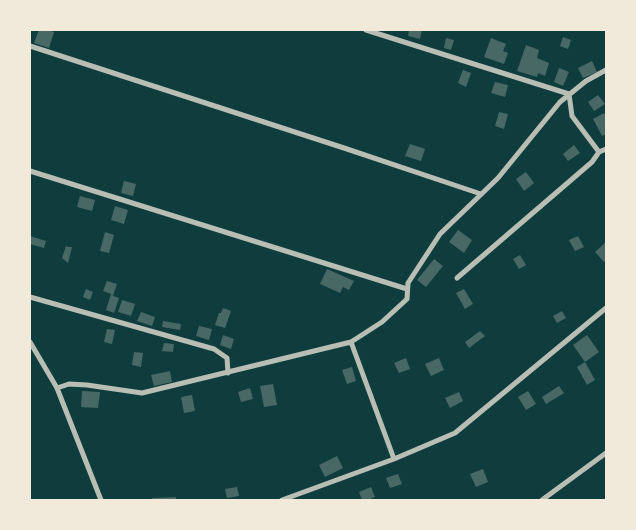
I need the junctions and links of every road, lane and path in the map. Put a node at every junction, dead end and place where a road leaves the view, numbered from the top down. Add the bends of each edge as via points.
1 (366, 30) edge
2 (30, 46) edge
3 (606, 70) edge
4 (569, 94) junction
5 (606, 149) edge
6 (599, 152) junction
7 (30, 171) edge
8 (481, 194) junction
9 (457, 278) dead end
10 (408, 289) junction
11 (30, 297) edge
12 (606, 308) edge
13 (30, 342) edge
14 (351, 342) junction
15 (228, 372) junction
16 (57, 388) junction
17 (606, 454) edge
18 (394, 459) junction
19 (101, 500) edge
20 (282, 500) edge
21 (542, 500) edge

1 - 4 street
2 - 8 street
3 - 4 street
4 - 6 street via 572,116
4 - 8 street
5 - 6 street
6 - 9 street via 592,162
7 - 10 street
8 - 10 street via 440,234 408,283
10 - 14 street via 407,299 382,322
11 - 15 street via 214,349 227,358
12 - 18 street via 455,432
13 - 16 street
14 - 15 street
14 - 18 street
15 - 16 street via 142,393 87,384
16 - 19 street
17 - 21 street
18 - 20 street

